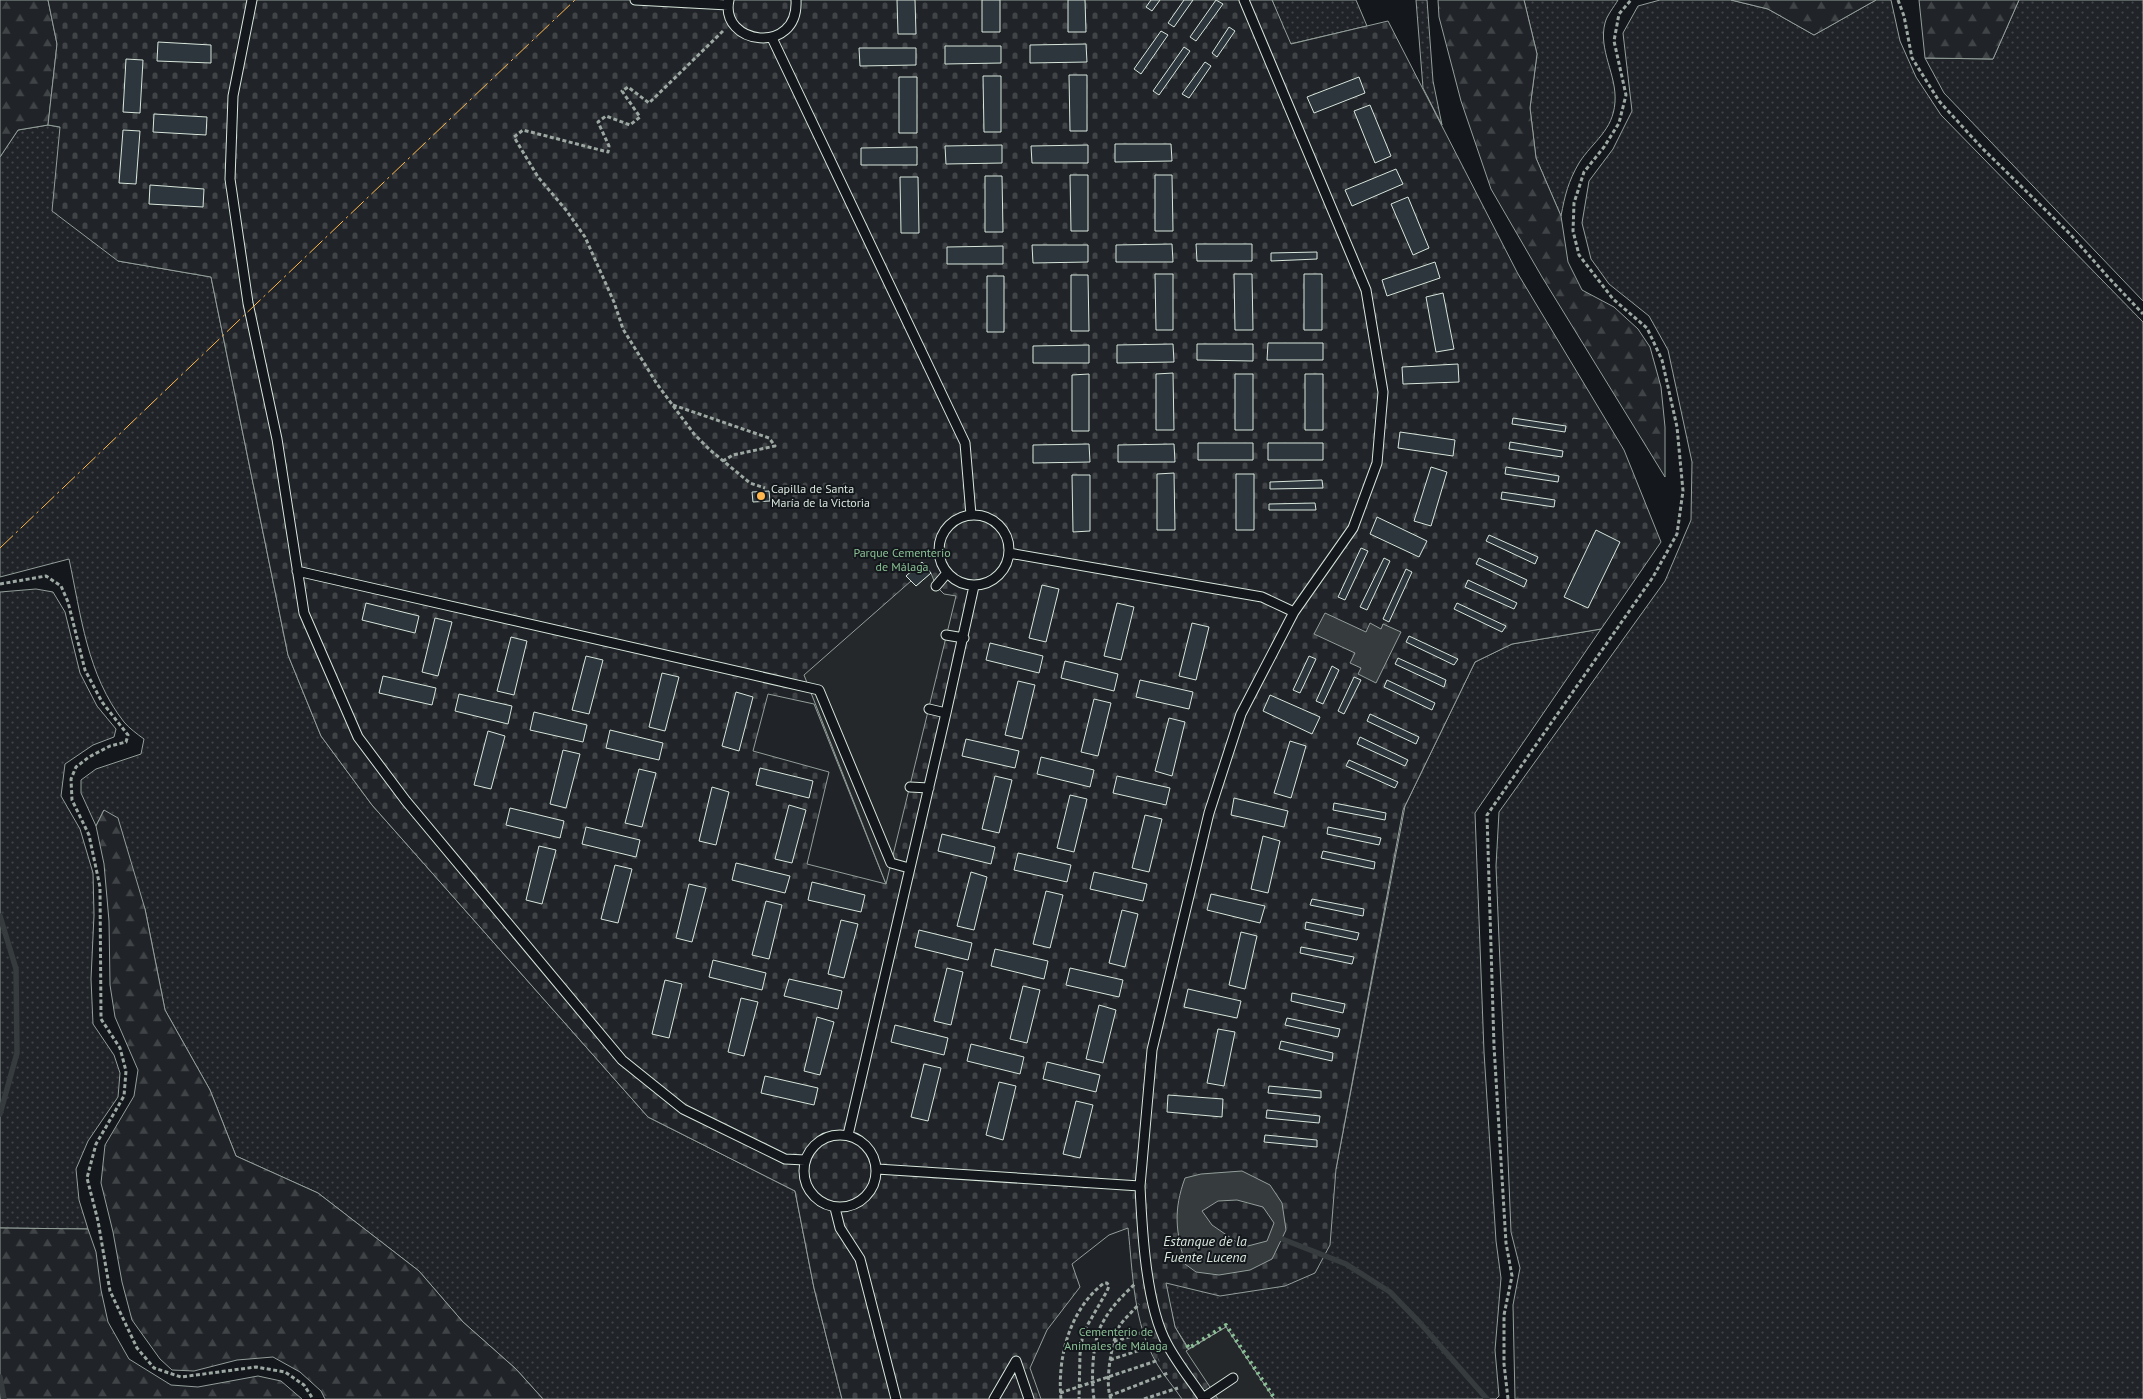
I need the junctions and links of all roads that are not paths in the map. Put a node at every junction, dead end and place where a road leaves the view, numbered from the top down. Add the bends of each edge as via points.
1 (252, 0) edge
2 (635, 0) edge
3 (796, 0) edge
4 (1244, 0) edge
5 (728, 2) edge
6 (772, 38) junction
7 (971, 515) junction
8 (1009, 553) junction
9 (297, 571) junction
10 (947, 573) junction
11 (936, 586) dead end
12 (974, 586) junction
13 (1294, 612) junction
14 (946, 635) dead end
15 (964, 638) junction
16 (929, 709) dead end
17 (946, 713) junction
18 (910, 786) dead end
19 (929, 788) junction
20 (909, 868) junction
21 (848, 1135) junction
22 (805, 1160) junction
23 (877, 1169) junction
24 (1140, 1186) junction
25 (836, 1208) junction
26 (1233, 1378) dead end
27 (896, 1399) edge
28 (994, 1399) edge
29 (1029, 1399) edge

1 - 9 lane via 234,96 230,179 248,302 277,439
2 - 5 lane
3 - 6 lane via 792,22
4 - 13 lane via 1366,290 1383,392 1377,462 1353,528
5 - 6 lane via 731,20 741,32 756,39
6 - 7 lane via 965,443
7 - 8 lane via 986,517 999,525 1007,538
7 - 10 lane via 956,520 945,530 939,544 940,560
8 - 12 lane via 1006,566 998,576
8 - 13 lane via 1262,598
9 - 20 lane via 819,690 891,863
9 - 22 lane via 304,613 358,737 406,802 622,1060 683,1109 784,1159
10 - 11 lane
10 - 12 lane via 954,580
12 - 15 lane
13 - 24 lane via 1241,714 1209,813 1152,1050
14 - 15 lane
15 - 17 lane
16 - 17 lane
17 - 19 lane
18 - 19 lane
19 - 20 lane
20 - 21 lane
21 - 22 lane via 830,1136 814,1145
21 - 23 lane via 862,1141 873,1154
22 - 25 lane via 803,1176 809,1191 820,1202
23 - 24 lane
23 - 25 lane via 874,1185 865,1198 851,1206
24 - 26 lane via 1153,1303 1166,1343 1203,1398
25 - 27 lane via 840,1228 860,1259
28 - 29 lane via 1016,1361

